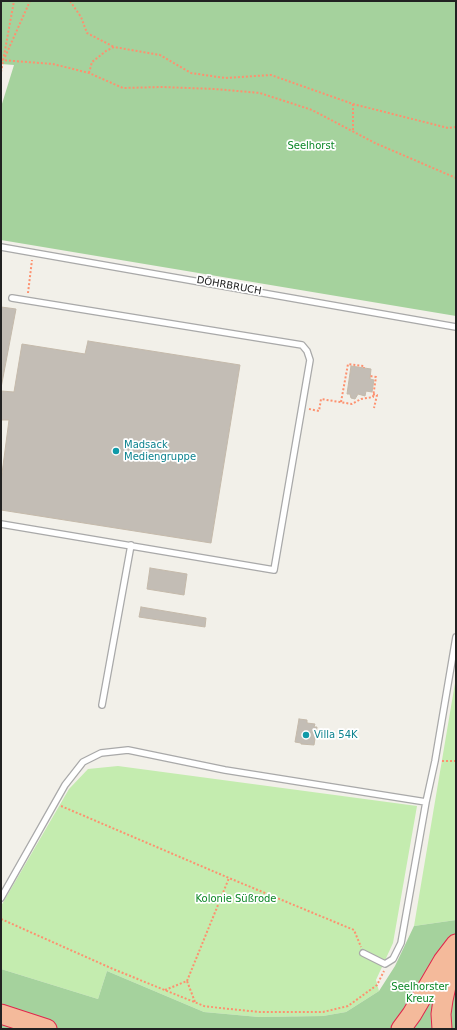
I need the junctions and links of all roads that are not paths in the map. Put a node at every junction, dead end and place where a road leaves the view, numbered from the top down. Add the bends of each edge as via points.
1 (1, 247) edge
2 (12, 298) dead end
3 (456, 327) edge
4 (1, 524) edge
5 (131, 546) junction
6 (456, 637) edge
7 (102, 705) dead end
8 (426, 802) junction
9 (1, 898) edge
10 (456, 944) edge
11 (363, 953) road end
12 (456, 967) edge
13 (1, 1014) edge
14 (47, 1029) edge
15 (401, 1029) edge
16 (442, 1029) edge

1 - 3 lane, DÖHRBRUCH
2 - 5 lane via 302,345 307,351 310,360 274,570
4 - 5 lane
5 - 7 lane
6 - 8 lane
8 - 9 lane via 225,770 128,750 101,753 83,762 65,786
8 - 11 lane via 401,943 393,958 384,964
10 - 15 highway
12 - 16 highway via 446,986 441,1014
13 - 14 highway

